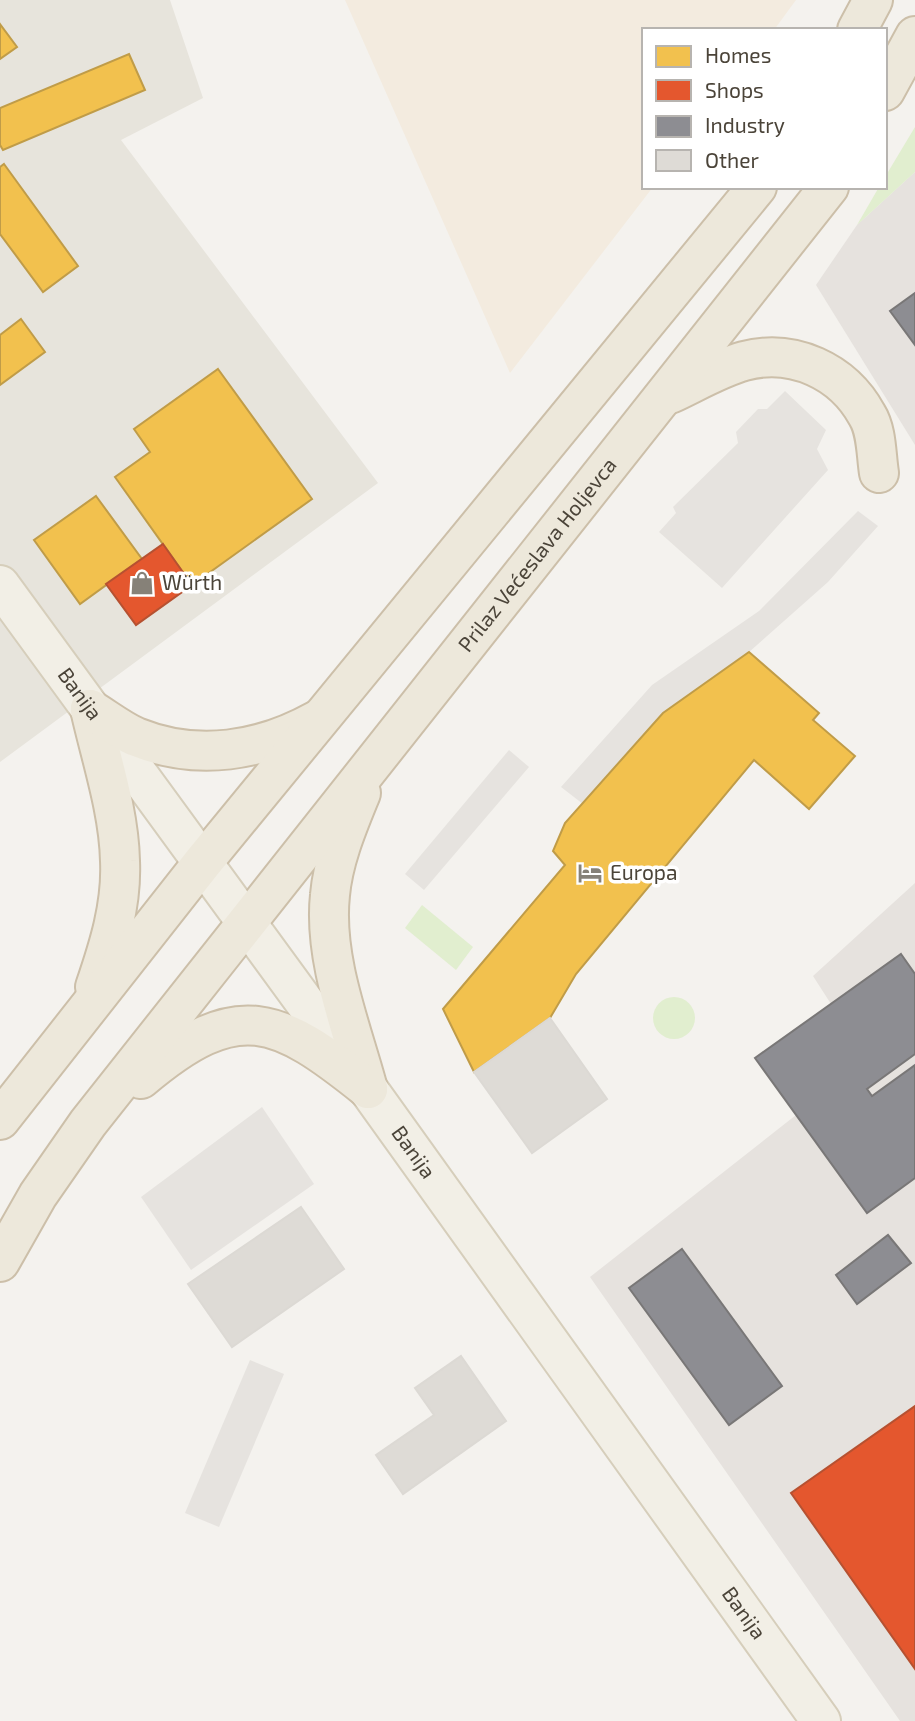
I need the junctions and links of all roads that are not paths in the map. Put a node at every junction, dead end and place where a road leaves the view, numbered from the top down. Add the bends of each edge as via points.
1 (873, 0) edge
2 (858, 28) edge
3 (915, 36) edge
4 (887, 87) edge
5 (755, 189) edge
6 (827, 189) edge
7 (662, 397) junction
8 (878, 473) dead end
9 (0, 585) edge
10 (90, 709) junction
11 (325, 716) junction
12 (374, 758) junction
13 (203, 862) junction
14 (247, 922) junction
15 (88, 1010) junction
16 (368, 1089) junction
17 (0, 1120) edge
18 (88, 1123) junction
19 (0, 1262) edge
20 (821, 1721) edge

1 - 2 highway
3 - 4 highway
5 - 11 highway
6 - 7 highway, Prilaz Većeslava Holjevca
7 - 8 highway via 742,361 770,356 796,359 818,367 854,395 869,417
7 - 12 highway, Prilaz Većeslava Holjevca
9 - 10 main road, Banija
10 - 11 highway via 135,736 174,748 213,751 286,738
10 - 13 main road, Banija
10 - 15 highway via 120,862 113,931
11 - 13 highway
12 - 14 highway, Prilaz Većeslava Holjevca
12 - 16 highway via 349,824 330,895 332,946
13 - 14 main road, Banija
13 - 15 highway
14 - 16 main road, Banija
14 - 18 highway, Prilaz Većeslava Holjevca
15 - 17 highway
16 - 18 highway via 316,1048 276,1029 245,1023 195,1040 169,1055
16 - 20 main road, Banija
18 - 19 highway via 38,1195

